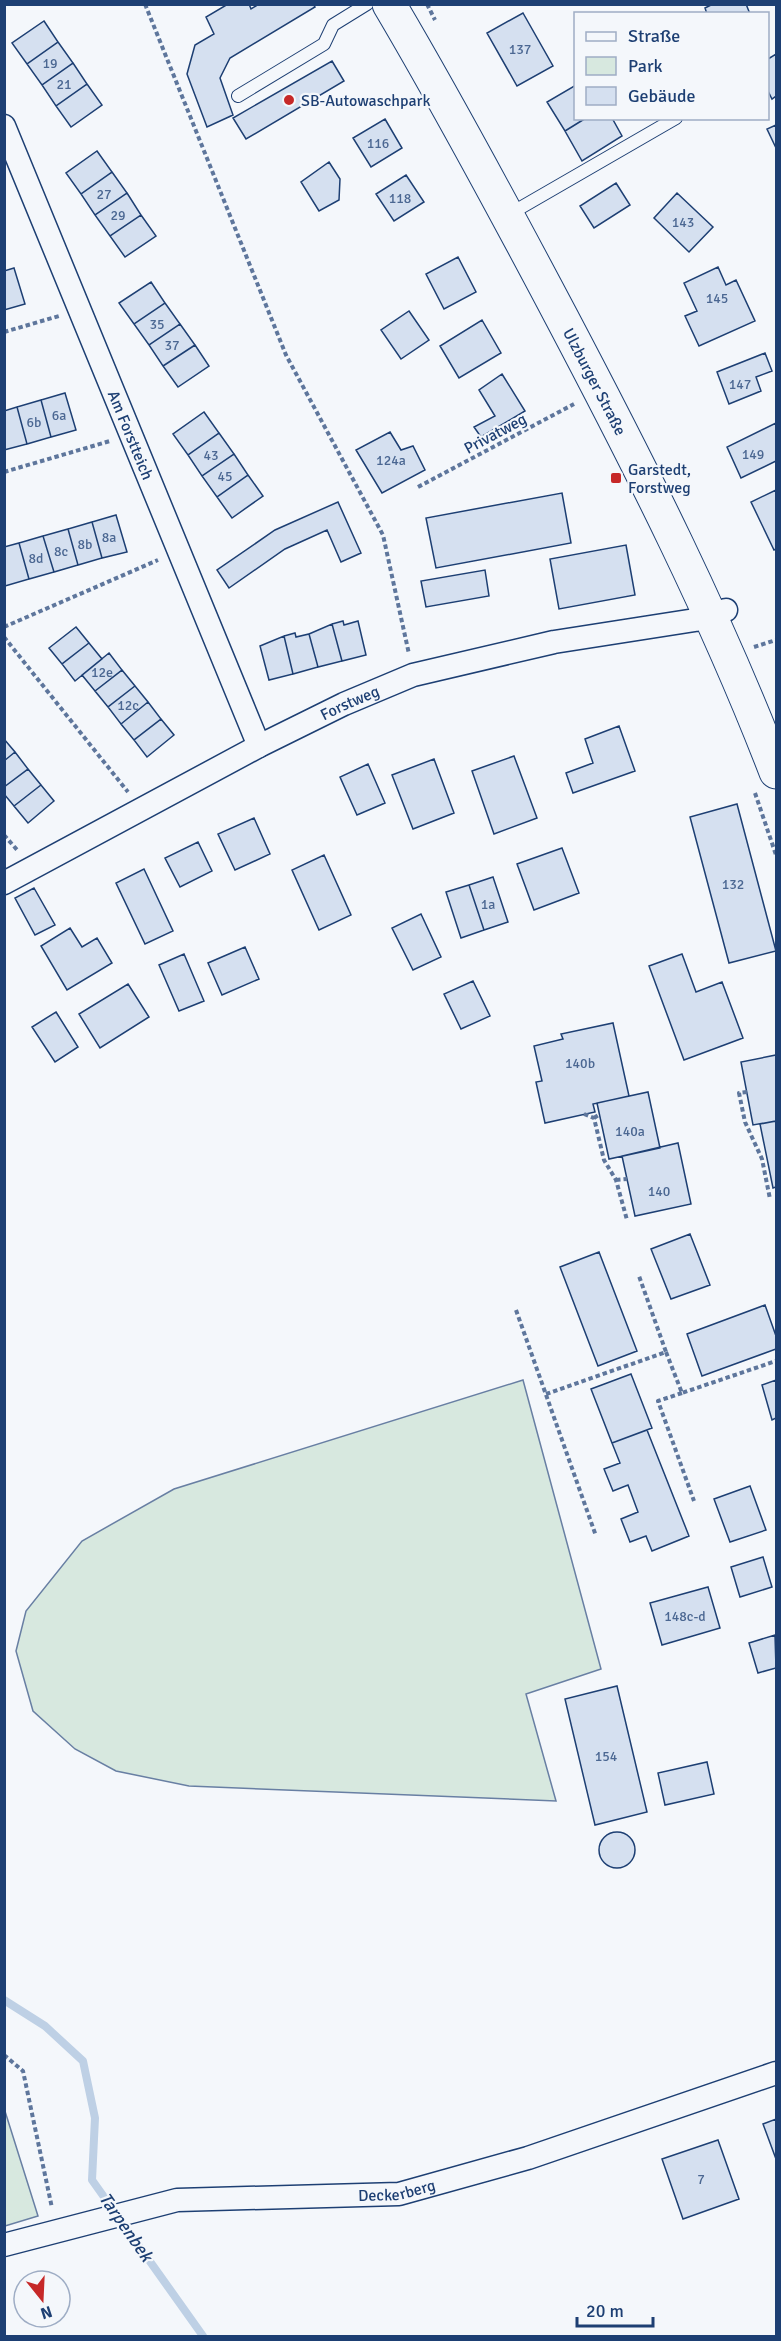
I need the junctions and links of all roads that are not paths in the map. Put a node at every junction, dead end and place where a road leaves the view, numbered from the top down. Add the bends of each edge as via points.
1 (368, 4) edge
2 (389, 4) edge
3 (238, 96) dead end
4 (673, 120) edge
5 (4, 126) edge
6 (507, 216) junction
7 (717, 613) junction
8 (259, 746) junction
9 (777, 772) edge
10 (4, 883) edge
11 (777, 2073) edge
12 (4, 2245) edge

1 - 3 lane via 333,26 324,44
2 - 6 main road, Ulzburger Straße
4 - 6 lane
5 - 8 street, Am Forstteich
6 - 7 main road, Ulzburger Straße
7 - 8 street, Forstweg via 554,642 413,675
7 - 9 main road, Ulzburger Straße
8 - 10 street, Forstweg
11 - 12 street, Deckerberg via 528,2158 399,2194 177,2200

